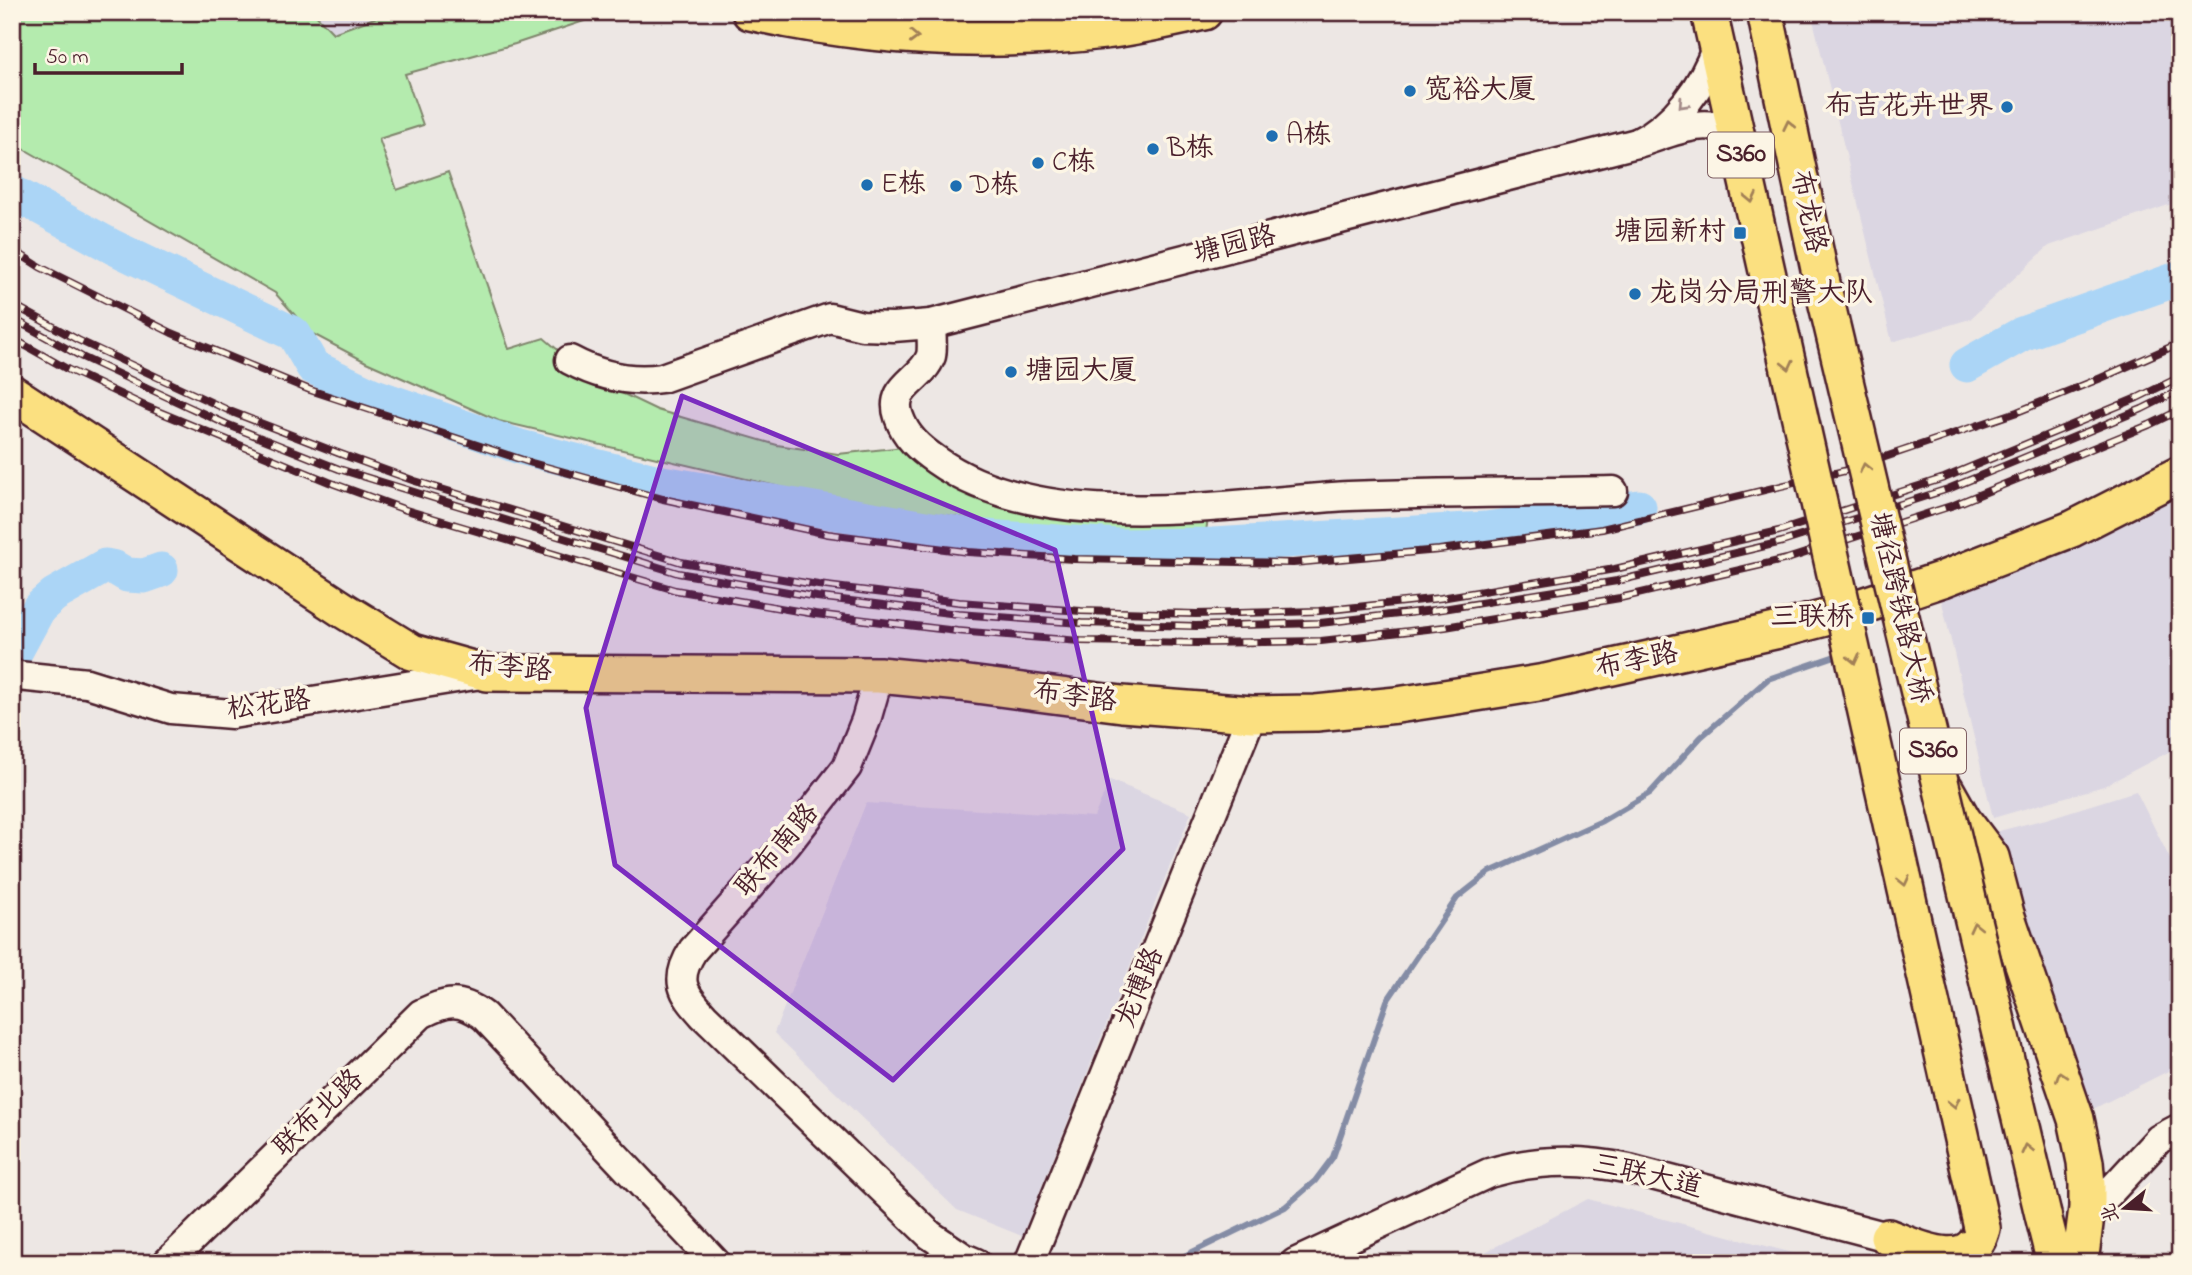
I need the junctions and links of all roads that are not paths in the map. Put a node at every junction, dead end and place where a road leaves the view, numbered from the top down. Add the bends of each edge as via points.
1 (750, 12) edge
2 (1204, 12) edge
3 (1709, 12) edge
4 (1765, 12) edge
5 (1717, 46) junction
6 (1736, 133) junction
7 (1637, 143) junction
8 (1823, 288) joint
9 (1773, 299) joint
10 (931, 324) junction
11 (570, 360) dead end
12 (12, 393) edge
13 (2180, 474) edge
14 (1614, 491) dead end
15 (1881, 600) junction
16 (487, 673) junction
17 (15, 674) edge
18 (879, 675) junction
19 (1252, 714) junction
20 (2180, 1128) edge
21 (2087, 1209) junction
22 (1982, 1228) junction
23 (1888, 1237) junction
24 (167, 1263) edge
25 (716, 1263) edge
26 (976, 1263) edge
27 (1029, 1263) edge
28 (1295, 1263) edge
29 (1918, 1263) edge
30 (1989, 1263) edge
31 (2055, 1263) edge
32 (2080, 1263) edge

1 -> 2 main road via 902,37 992,39 1105,31
3 - 5 main road, 布龙路 / S360
8 -> 4 main road, 布龙路 / S360
5 - 6 main road, 布龙路 / S360
5 -> 7 street, 塘园路 via 1687,102 1652,136
6 - 7 street, 塘园路 via 1723,126 1699,125
6 -> 9 main road, 布龙路 / S360
7 - 10 street, 塘园路
31 -> 8 main road, 塘径跨铁路大桥 / S360, bridge
9 -> 22 main road, 塘径跨铁路大桥 / S360, bridge
10 - 11 street, 塘园路 via 862,326 830,318 662,378 642,381 619,379
10 - 14 street via 931,354 896,401 901,423 915,444 958,476 999,491 1073,508 1146,510 1350,496
12 - 16 main road, 布李路 via 412,652
13 - 15 main road, 布李路 via 2072,529
15 - 19 main road, 布李路 via 1775,631 1545,682 1397,705
21 -> 15 main road via 2085,1162 2076,1119 2006,914 1995,868 1986,848 1953,806 1934,764
16 - 17 street, 松花路 via 232,714 171,709 87,683
16 - 18 main road, 布李路
18 - 19 main road, 布李路 via 1122,704
18 - 26 street, 联布南路 via 848,767 693,950 683,965 682,986 691,1003 930,1235
19 - 27 street, 龙博路
20 - 21 street via 2159,1139 2108,1194
21 - 32 main road
22 - 23 main road via 1967,1250 1944,1256
22 - 30 main road, S360
23 - 28 street, 三联大道 via 1606,1163 1559,1160 1489,1173
23 - 29 main road
24 - 25 street, 联布北路 via 421,1014 453,1002 484,1016

